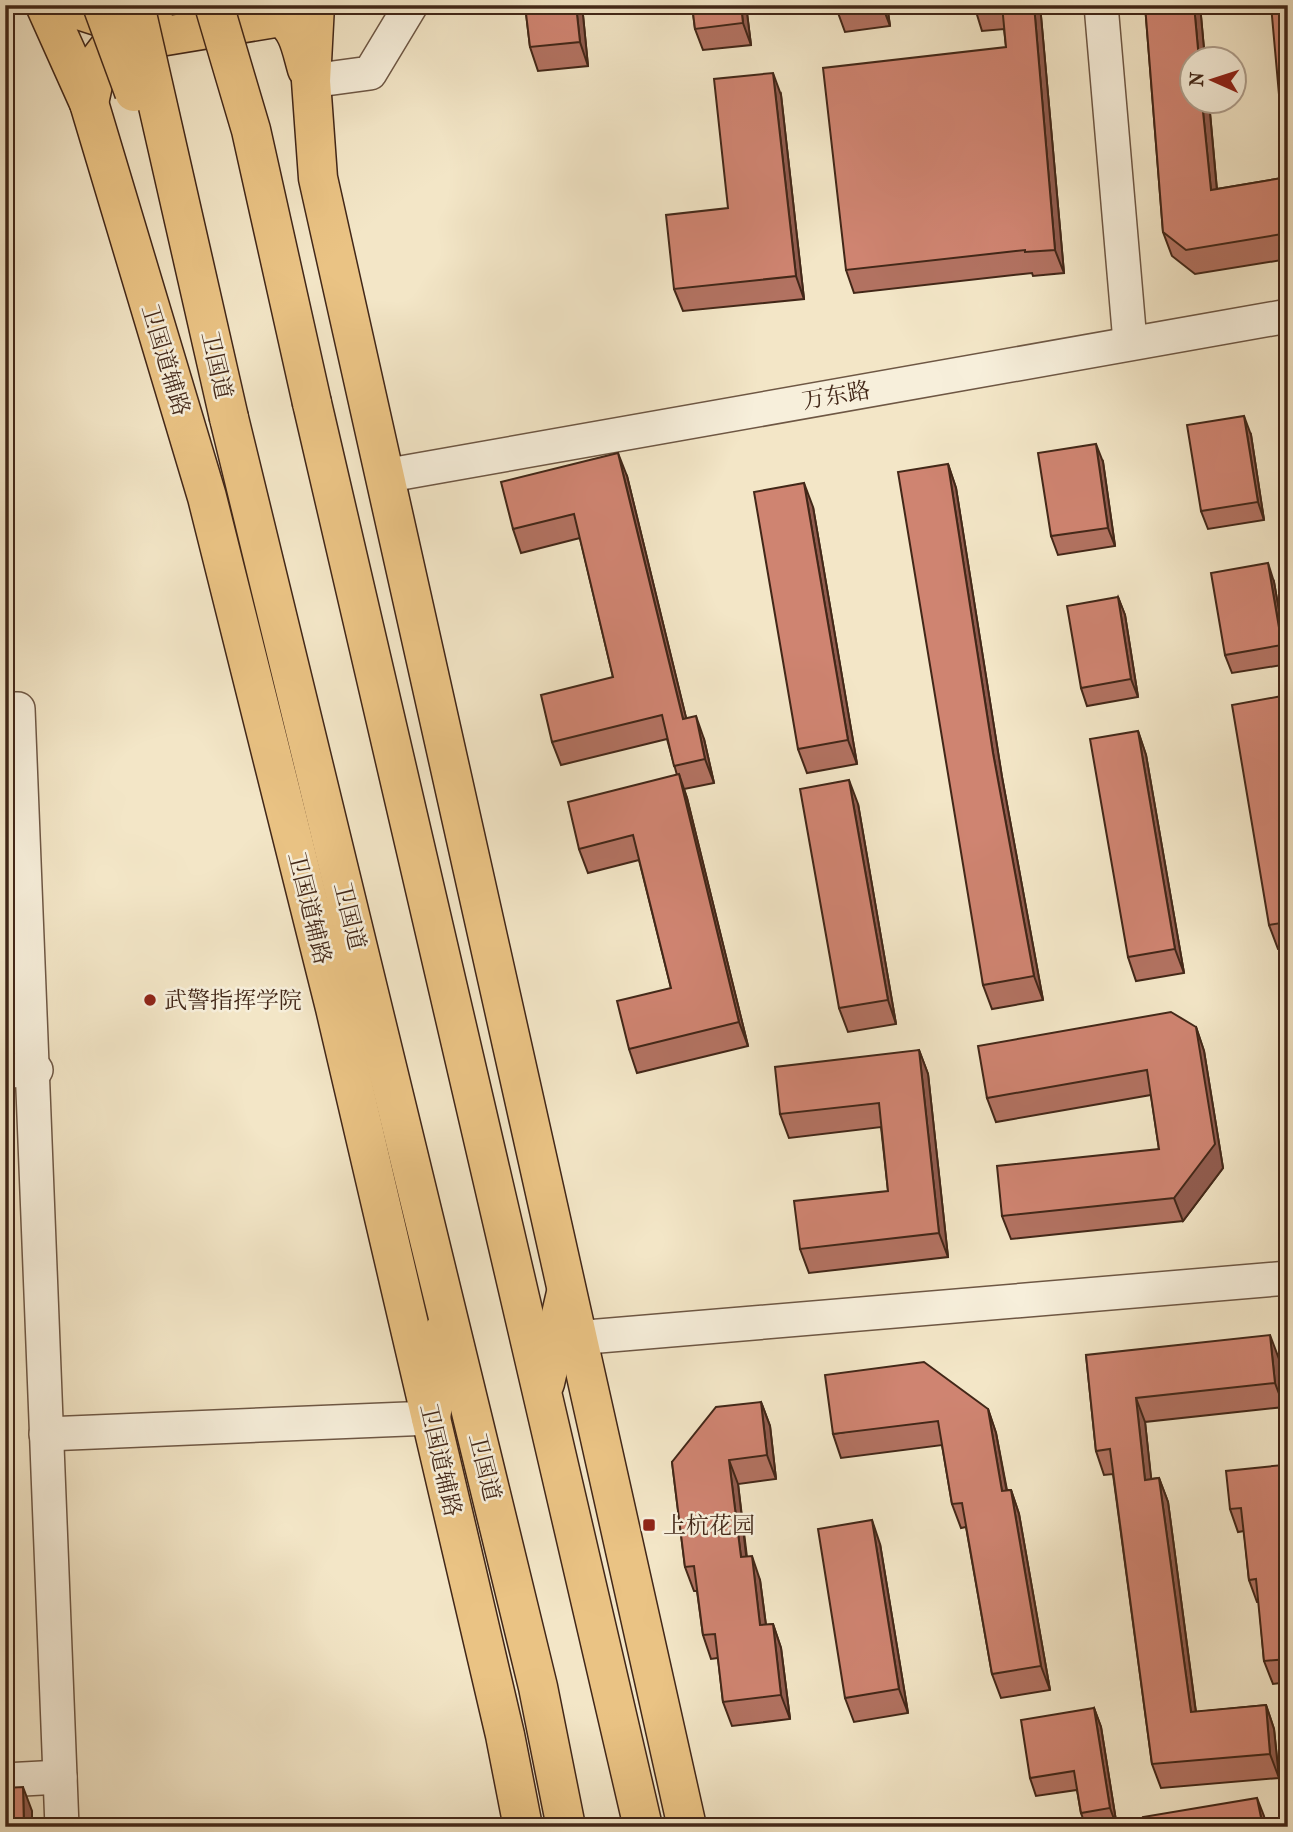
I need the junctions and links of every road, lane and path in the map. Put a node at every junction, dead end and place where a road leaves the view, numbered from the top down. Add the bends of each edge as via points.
1 (44, 5) edge
2 (63, 5) edge
3 (102, 5) edge
4 (135, 5) edge
5 (156, 5) edge
6 (214, 5) edge
7 (242, 5) edge
8 (315, 5) edge
9 (411, 5) edge
10 (1101, 5) edge
11 (311, 81) junction
12 (89, 103) junction
13 (251, 130) junction
14 (188, 237) junction
15 (1288, 316) edge
16 (1130, 342) junction
17 (384, 476) junction
18 (5, 709) edge
19 (20, 1070) edge
20 (1288, 1278) edge
21 (566, 1293) junction
22 (446, 1315) junction
23 (576, 1338) junction
24 (543, 1392) junction
25 (431, 1418) junction
26 (46, 1434) junction
27 (488, 1479) junction
28 (60, 1777) junction
29 (633, 1778) junction
30 (5, 1780) edge
31 (62, 1827) edge
32 (523, 1827) edge
33 (566, 1827) edge
34 (643, 1827) edge
35 (667, 1827) edge
36 (687, 1827) edge

1 - 12 main road, 卫国道辅路
2 - 5 main road via 97,16
3 - 14 main road, bridge
4 - 14 main road, 卫国道, bridge
6 - 13 main road, bridge
7 - 13 main road, bridge
8 - 11 main road
9 - 11 street via 370,73
10 - 16 street
11 - 12 main road via 297,35 281,17 111,45 98,62
11 - 17 main road via 318,178
12 - 25 main road, 卫国道辅路 via 204,484 246,645
13 - 24 main road, bridge
14 - 22 main road, 卫国道, bridge
15 - 16 street, 万东路
16 - 17 street, 万东路
17 - 21 main road
18 - 19 street via 18,709
19 - 26 street
20 - 23 street
21 - 23 main road
21 - 24 main road
22 - 25 main road
22 - 27 main road, 卫国道
23 - 36 main road
24 - 29 main road
25 - 26 street
25 - 27 main road
25 - 32 main road, 卫国道辅路
26 - 28 street
27 - 33 main road, 卫国道 via 538,1686
28 - 30 street
28 - 31 street
29 - 34 main road
29 - 35 main road

